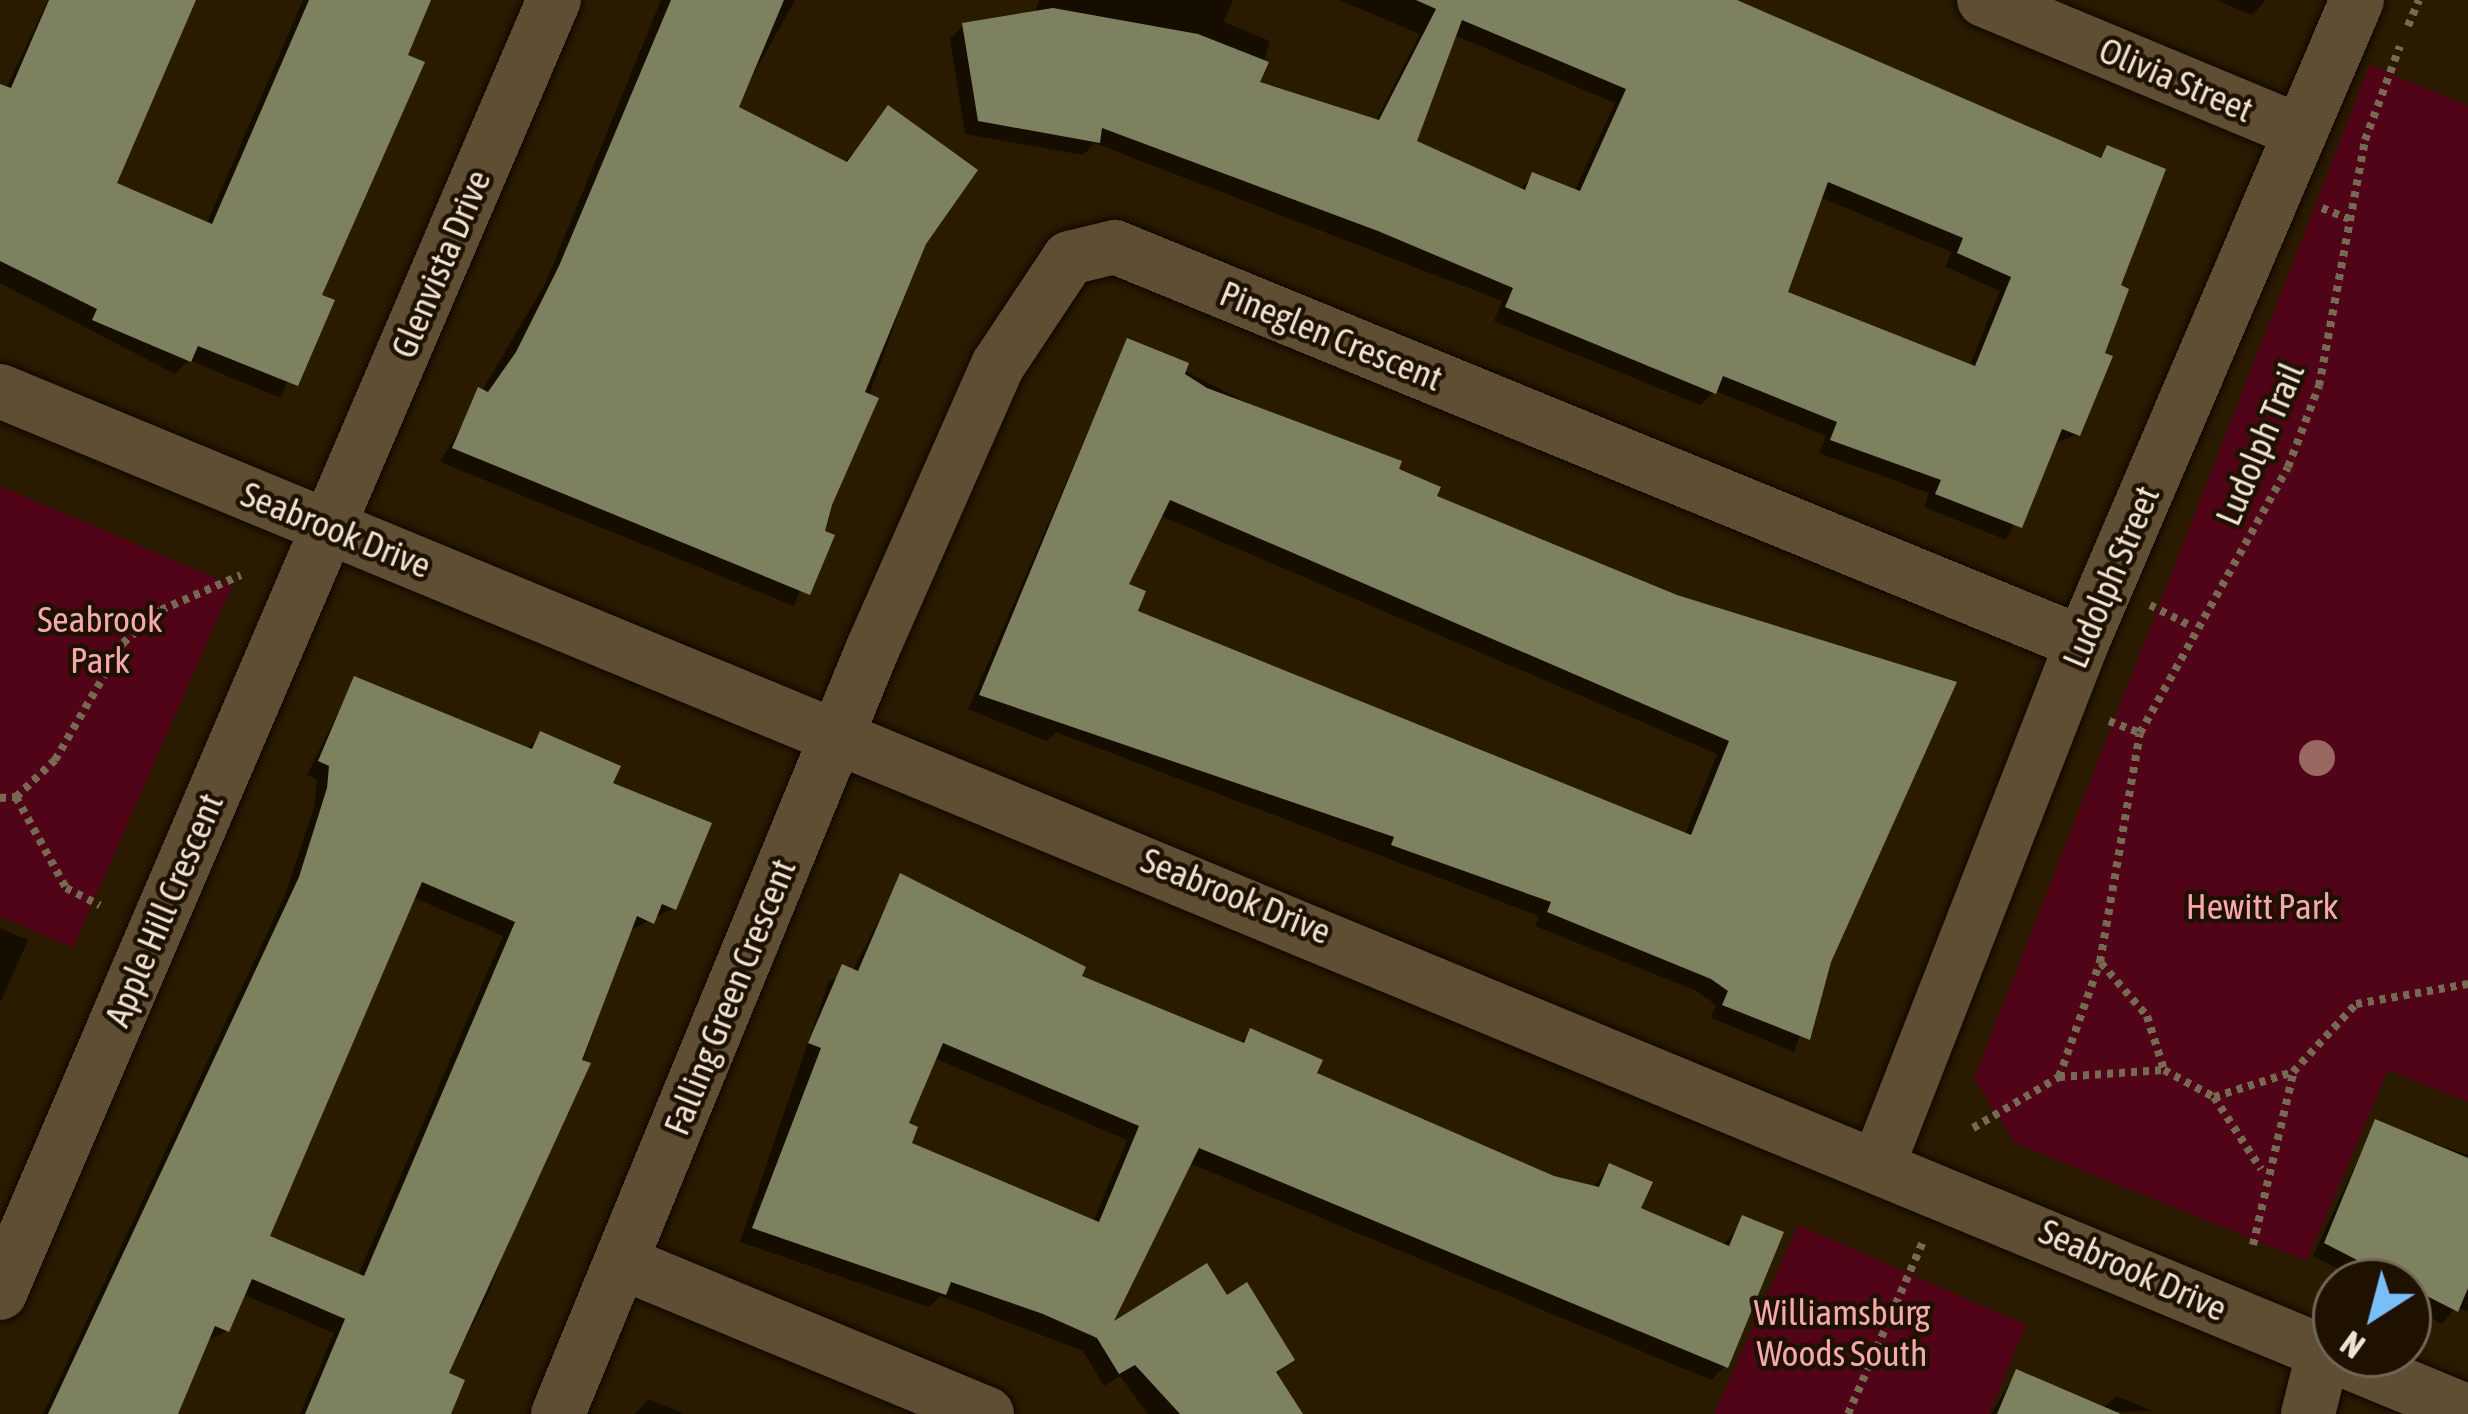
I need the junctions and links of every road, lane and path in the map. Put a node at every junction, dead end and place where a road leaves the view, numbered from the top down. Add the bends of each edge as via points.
1 (554, 0) edge
2 (1984, 0) edge
3 (2357, 0) edge
4 (2419, 0) edge
5 (2301, 132) junction
6 (2311, 203) dead end
7 (2348, 219) junction
8 (0, 391) edge
9 (328, 527) junction
10 (241, 575) dead end
11 (2144, 602) dead end
12 (2192, 626) junction
13 (2082, 644) junction
14 (2096, 716) dead end
15 (836, 731) junction
16 (2140, 733) junction
17 (16, 797) junction
18 (0, 798) edge
19 (100, 905) dead end
20 (2100, 962) junction
21 (2468, 984) edge
22 (2164, 1070) junction
23 (2293, 1072) junction
24 (2059, 1077) junction
25 (2214, 1097) junction
26 (1973, 1128) dead end
27 (1880, 1160) junction
28 (2262, 1170) junction
29 (1929, 1227) dead end
30 (2253, 1245) dead end
31 (623, 1263) junction
32 (0, 1293) edge
33 (2312, 1349) edge
34 (2318, 1378) edge
35 (2384, 1378) edge
36 (2468, 1412) edge
37 (558, 1414) edge
38 (987, 1414) edge
39 (1849, 1414) edge
40 (2308, 1414) edge

1 - 9 street, Glenvista Drive
2 - 5 street, Olivia Street
3 - 5 street, Ludolph Street
4 - 7 path, Ludolph Trail
5 - 13 street, Ludolph Street
6 - 7 path
7 - 12 path, Ludolph Trail via 2319,386 2288,467
8 - 9 street, Seabrook Drive
9 - 15 street, Seabrook Drive
9 - 32 street, Apple Hill Crescent
10 - 17 path via 161,610 122,643 55,760
11 - 12 path
12 - 16 path, Ludolph Trail
13 - 15 street, Pineglen Crescent via 1115,247 1069,258 1038,291
13 - 27 street, Ludolph Street
14 - 16 path
15 - 27 street, Seabrook Drive
15 - 31 street, Falling Green Crescent
16 - 20 path, Ludolph Trail
17 - 18 path
17 - 19 path via 66,888
20 - 22 path via 2147,1016
20 - 24 path, Ludolph Trail
21 - 23 path via 2356,1004
22 - 24 path
22 - 25 path
23 - 25 path
23 - 28 path
24 - 26 path
25 - 28 path
27 - 33 street, Seabrook Drive
28 - 30 path
29 - 39 path
31 - 37 street, Falling Green Crescent
31 - 38 street
34 - 40 street
35 - 36 street, Seabrook Drive

